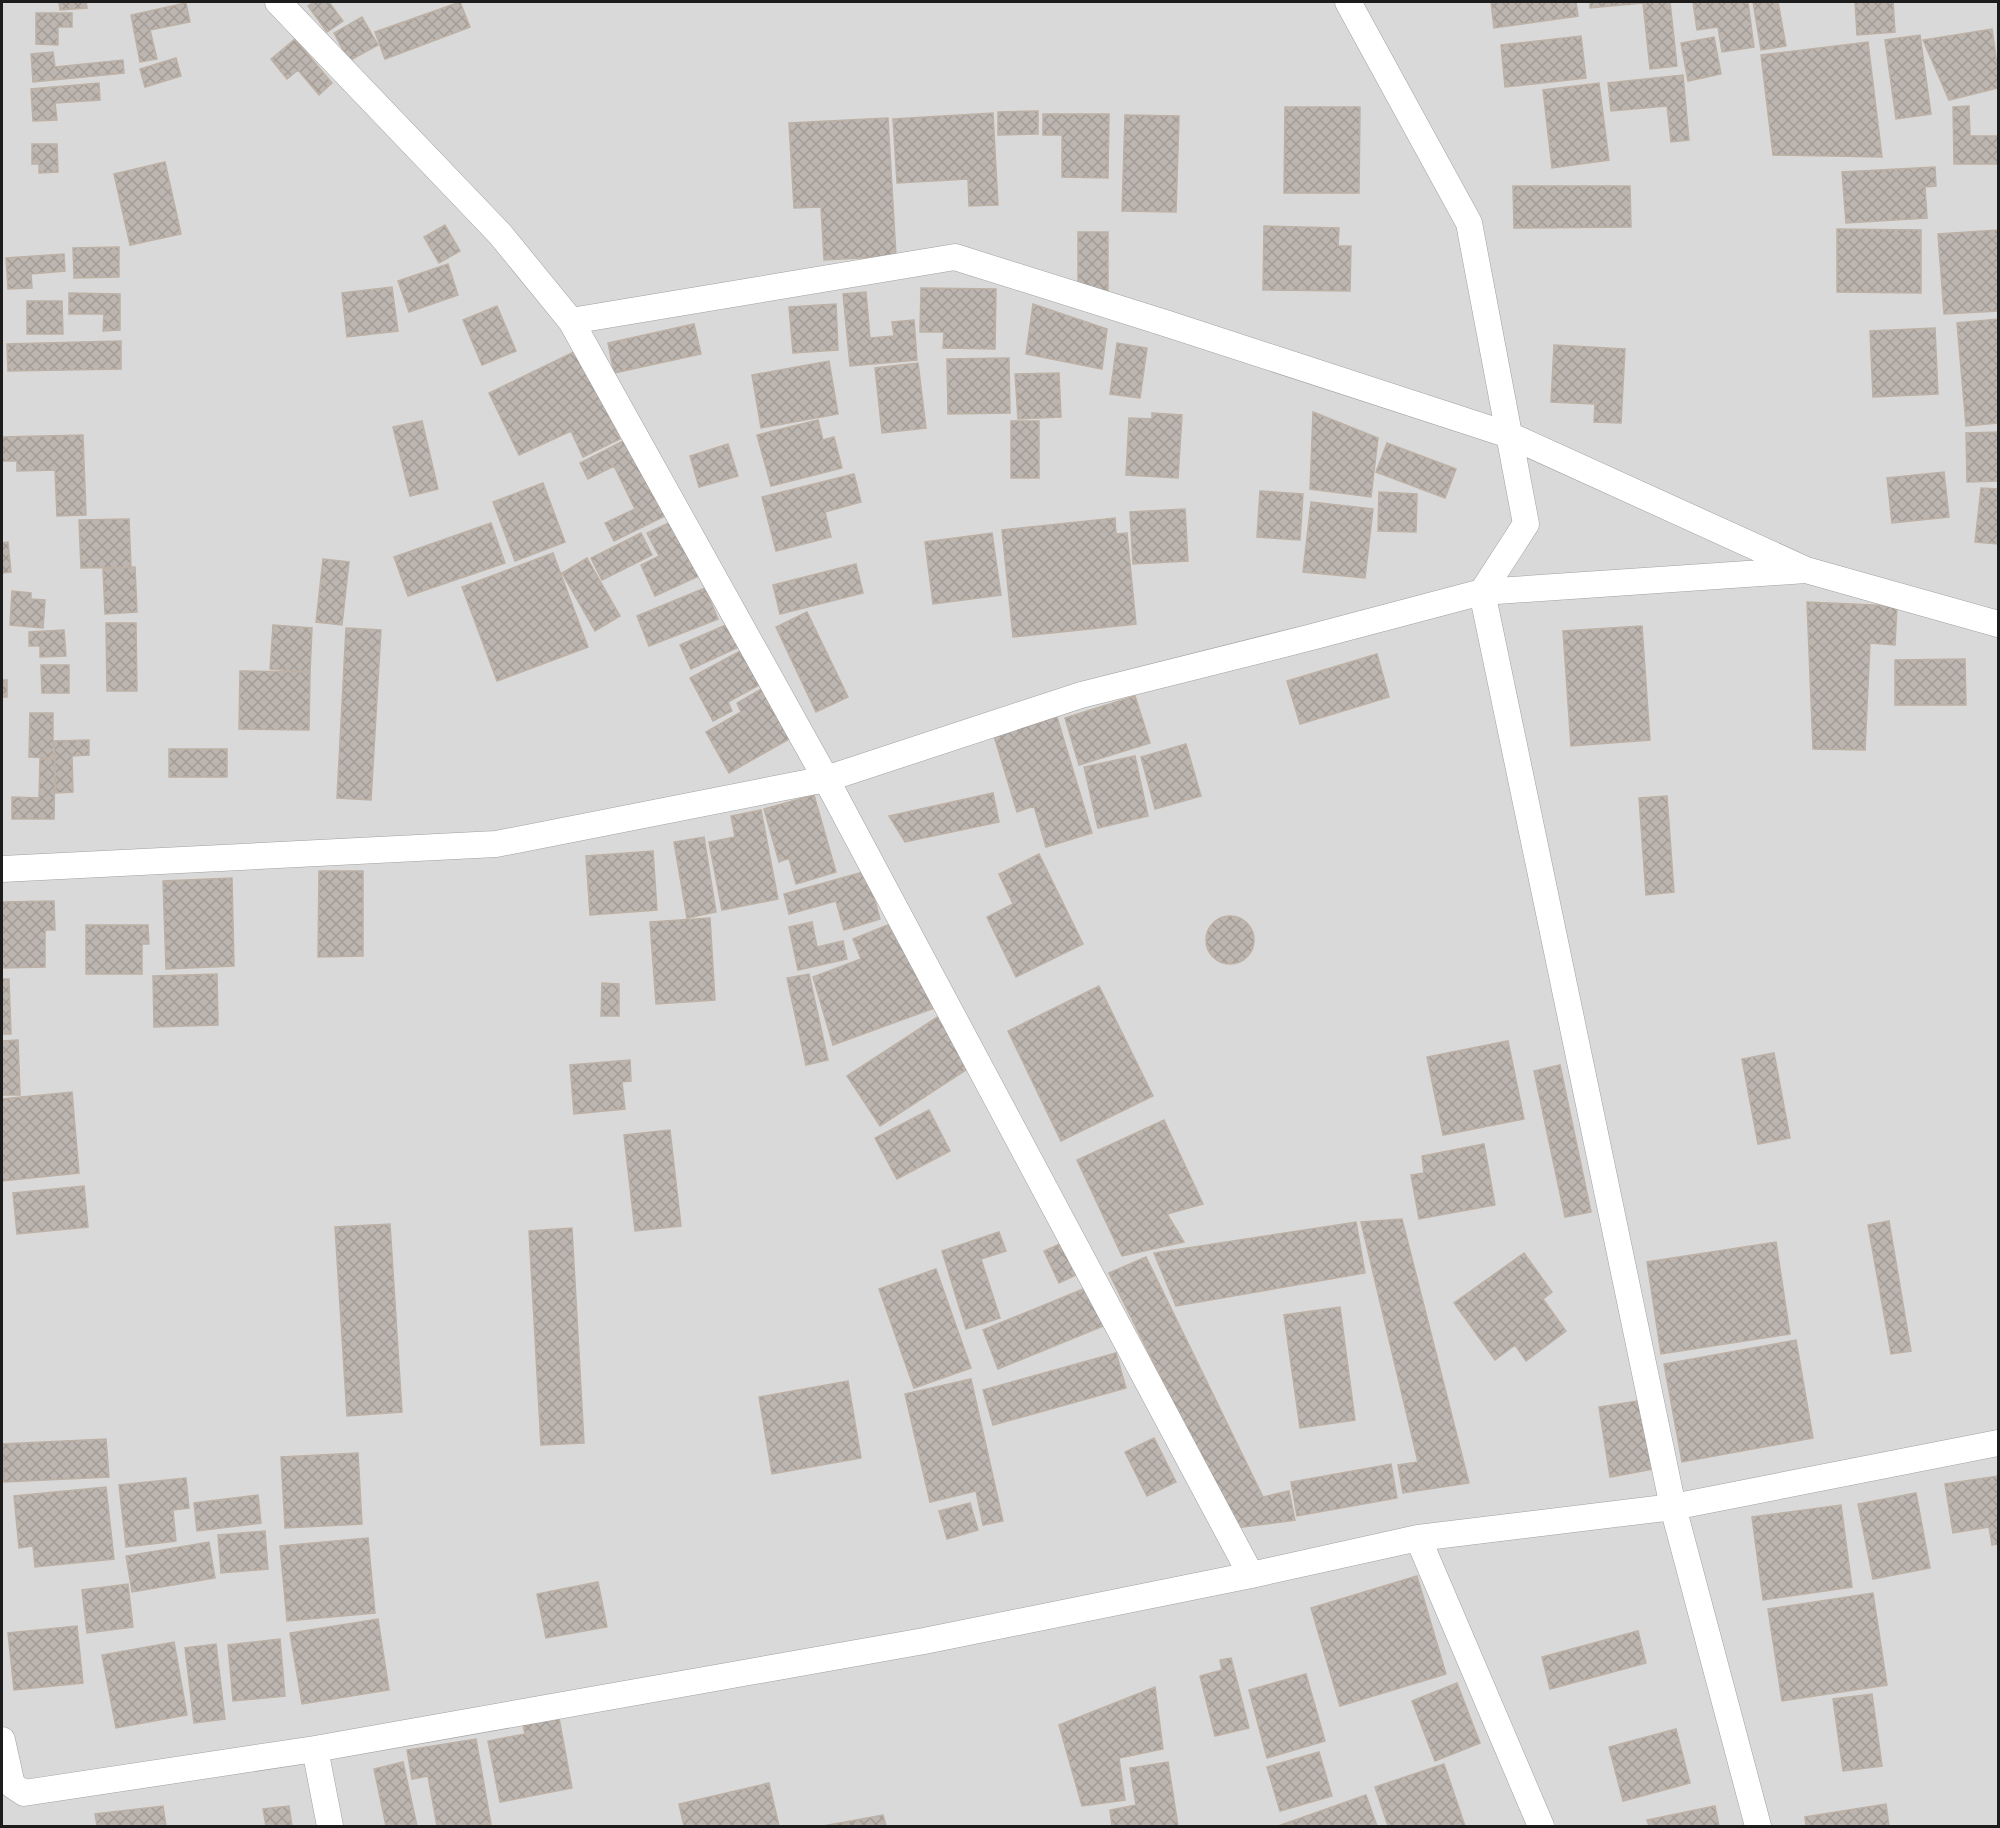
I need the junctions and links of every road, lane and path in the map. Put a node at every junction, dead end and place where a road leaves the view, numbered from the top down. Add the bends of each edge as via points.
1 (278, 2) edge
2 (1348, 2) edge
3 (571, 321) junction
4 (1509, 435) junction
5 (1806, 570) junction
6 (1482, 592) junction
7 (1998, 624) edge
8 (826, 779) junction
9 (2, 869) edge
10 (1998, 1443) edge
11 (1673, 1507) junction
12 (1418, 1538) junction
13 (1251, 1575) junction
14 (2, 1740) edge
15 (315, 1749) junction
16 (330, 1827) edge
17 (1541, 1827) edge
18 (1758, 1827) edge

1 - 3 street via 500,234
2 - 4 street via 1469,223
3 - 4 street via 956,256
3 - 8 street
4 - 5 street
4 - 6 street via 1527,524
5 - 6 street
5 - 7 street
6 - 8 street via 1081,695
6 - 11 street
8 - 9 street via 496,844
8 - 13 street
10 - 11 street
11 - 12 street
11 - 18 street
12 - 13 street
12 - 17 street
13 - 15 street via 924,1641
14 - 15 street via 12,1785 24,1793
15 - 16 street

